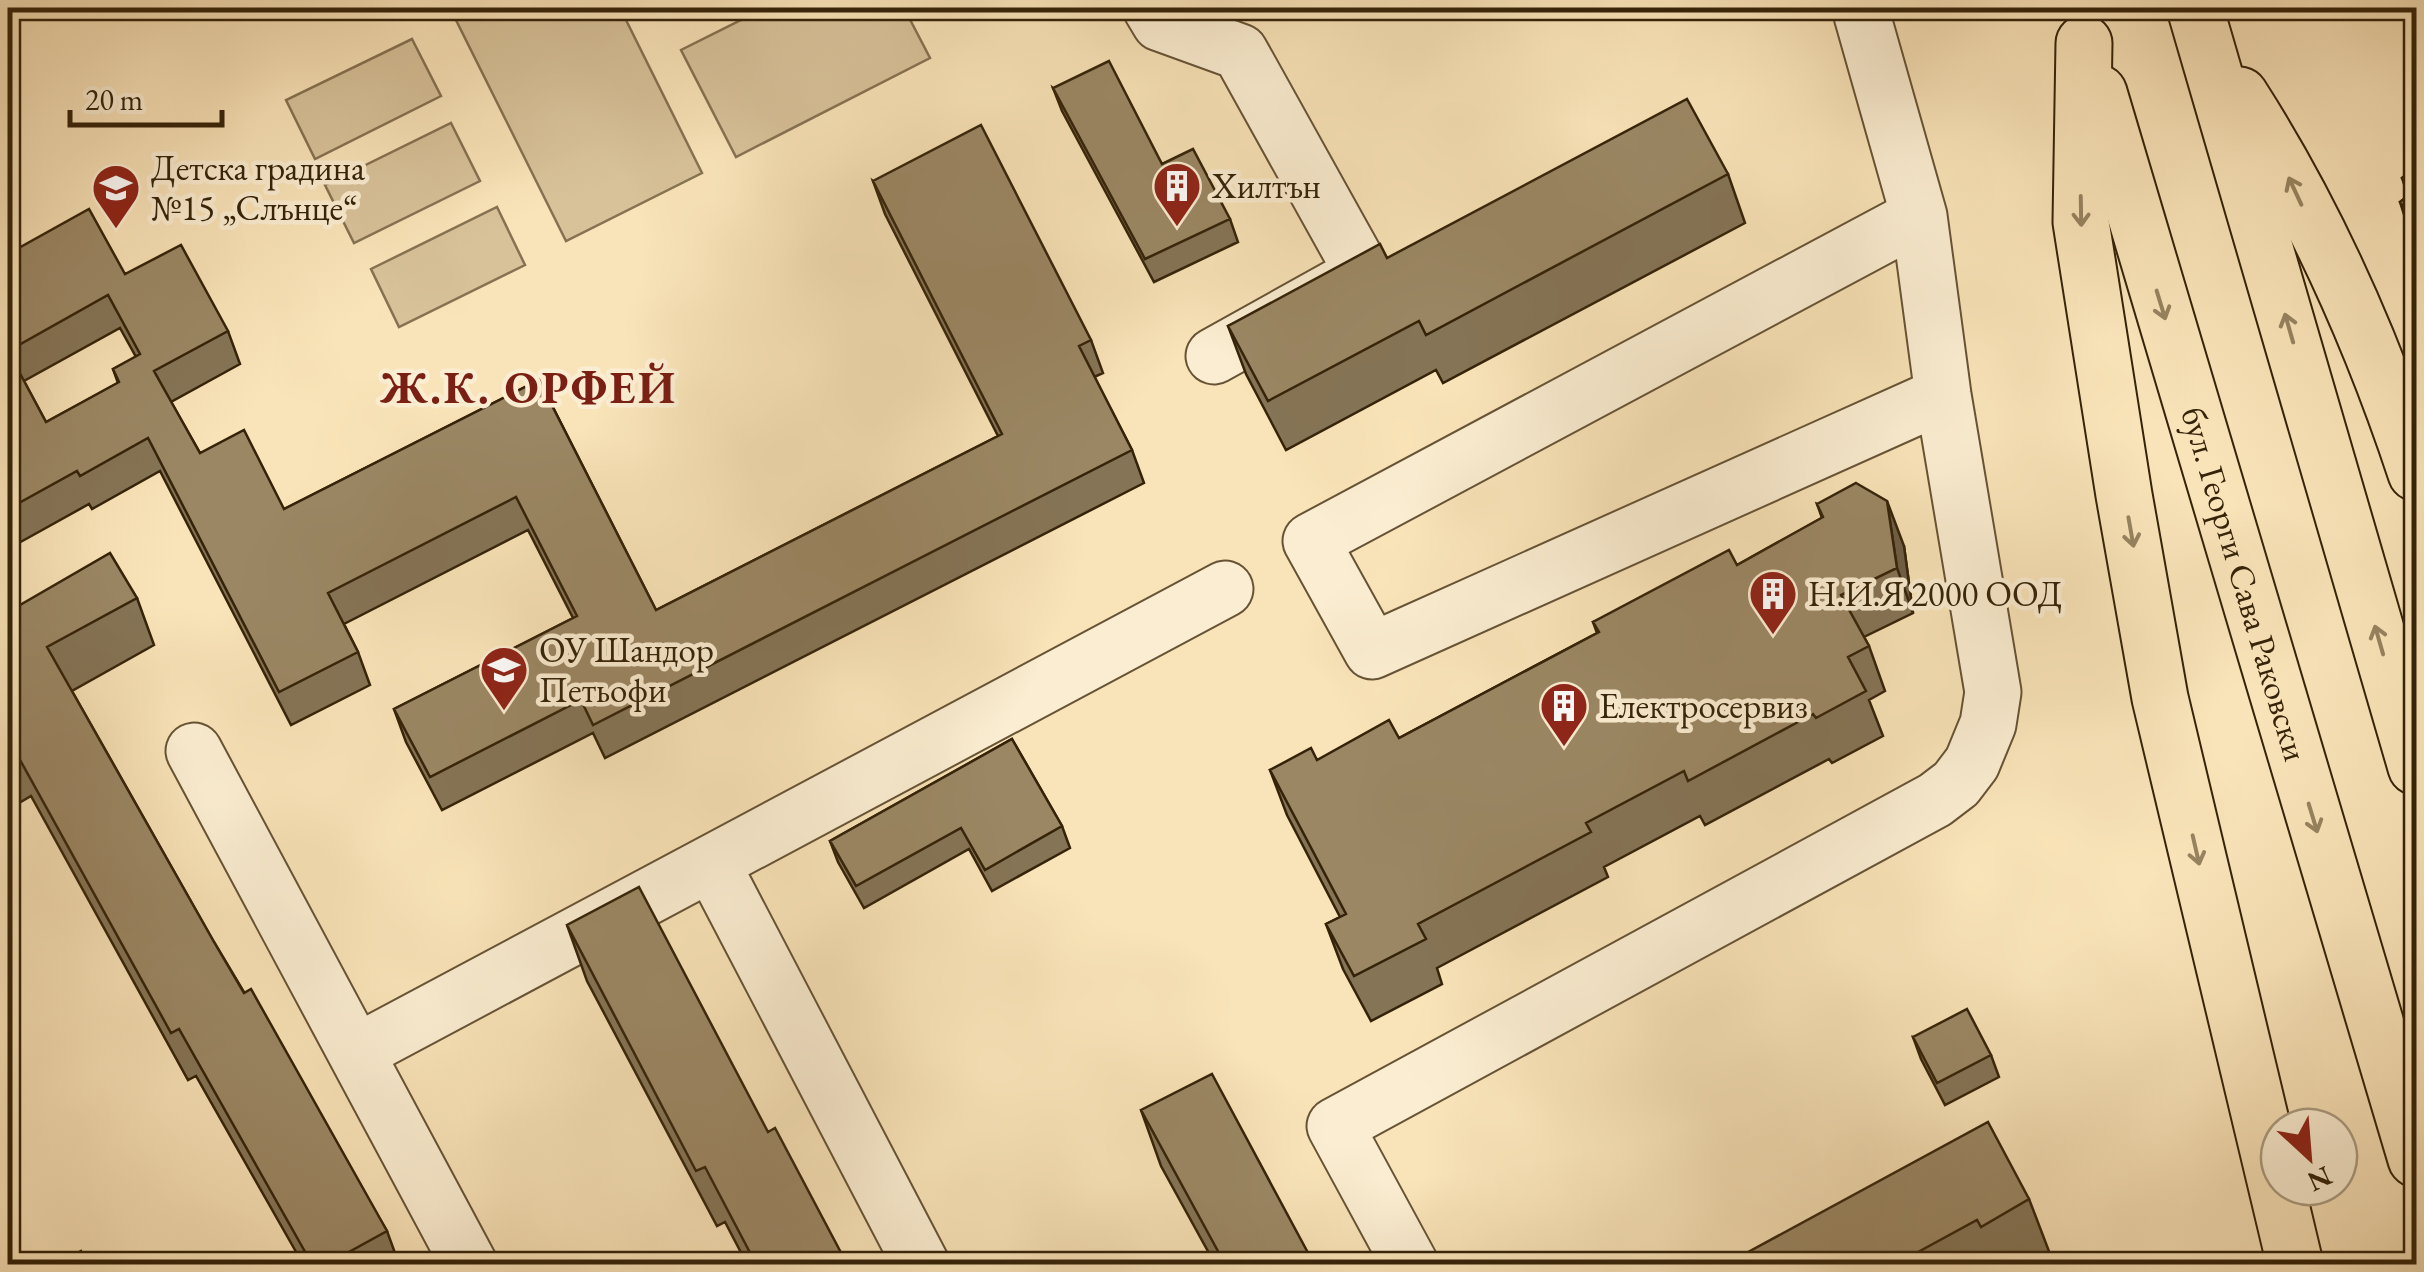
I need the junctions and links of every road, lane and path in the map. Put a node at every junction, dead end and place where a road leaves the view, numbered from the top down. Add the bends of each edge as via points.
1 (1860, 8) edge
2 (1167, 13) edge
3 (2200, 25) edge
4 (2079, 26) edge
5 (1919, 216) junction
6 (1214, 356) dead end
7 (1942, 395) junction
8 (2416, 473) edge
9 (1224, 589) dead end
10 (194, 751) dead end
11 (2416, 767) edge
12 (712, 864) junction
13 (358, 1052) junction
14 (2416, 1158) edge
15 (469, 1264) edge
16 (921, 1264) edge
17 (1410, 1264) edge
18 (2295, 1264) edge

1 - 5 street
2 - 6 street via 1240,52 1364,272
8 -> 3 main road via 2385,380 2278,154
11 -> 3 main road
4 -> 14 main road, бул. Георги Сава Раковски
4 -> 18 main road via 2080,222 2124,495 2160,698
5 - 7 street
5 - 7 street via 1312,541 1372,651
7 - 17 street via 1993,692 1972,763 1936,800 1335,1126
9 - 12 street
10 - 13 street
12 - 13 street
12 - 16 street
13 - 15 street

